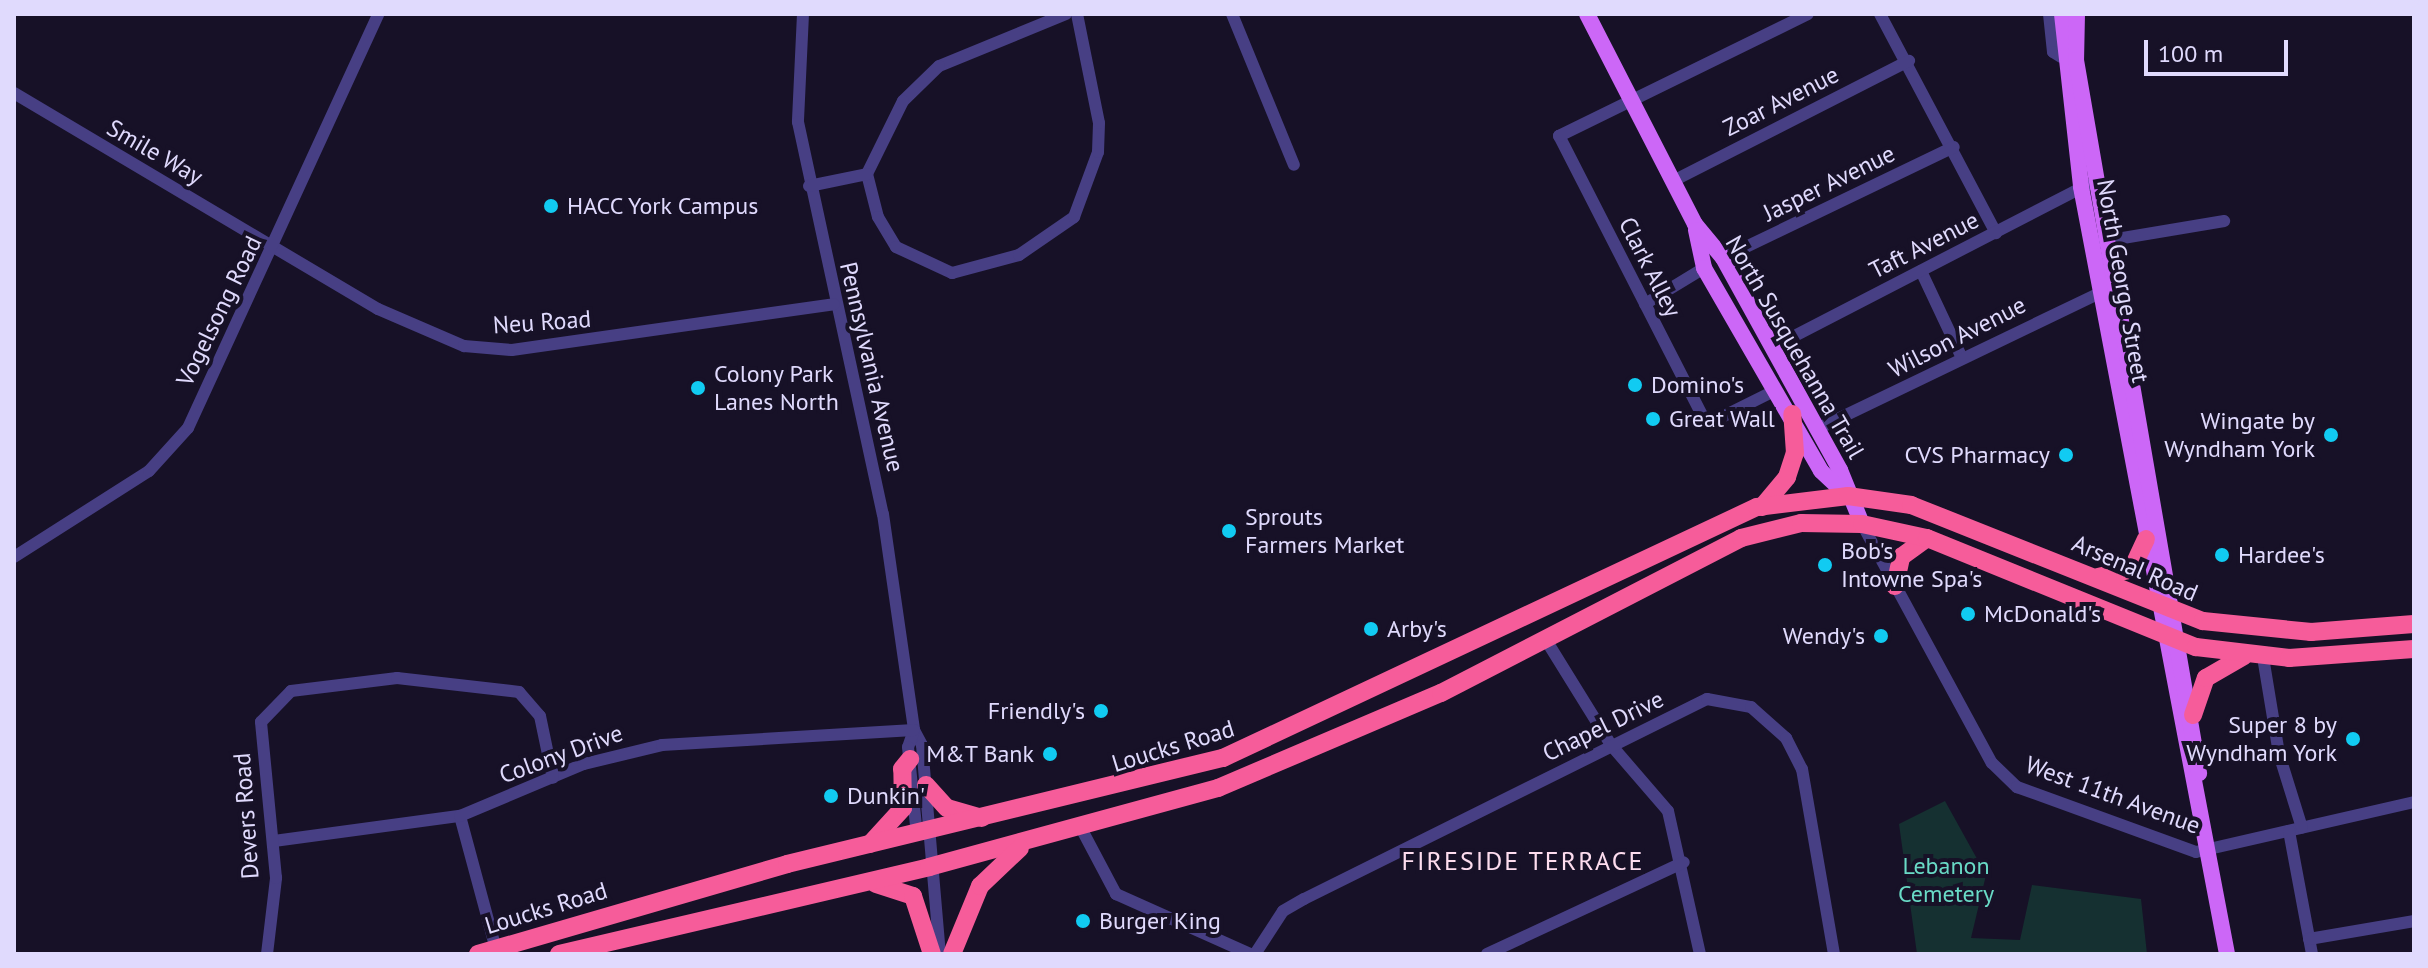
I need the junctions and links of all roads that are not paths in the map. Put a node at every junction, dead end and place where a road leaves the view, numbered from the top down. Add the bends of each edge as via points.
1 (378, 14) edge
2 (803, 14) edge
3 (1066, 14) edge
4 (1077, 14) edge
5 (1232, 14) edge
6 (1587, 14) edge
7 (1808, 14) edge
8 (1880, 14) edge
9 (2049, 14) edge
10 (2062, 14) edge
11 (2077, 14) edge
12 (2061, 57) junction
13 (1909, 61) junction
14 (14, 93) edge
15 (1631, 100) junction
16 (1954, 147) junction
17 (1294, 165) dead end
18 (867, 174) junction
19 (1673, 181) junction
20 (2098, 182) junction
21 (809, 186) junction
22 (2081, 187) junction
23 (2224, 221) dead end
24 (1695, 224) junction
25 (1996, 233) junction
26 (2100, 242) junction
27 (275, 247) junction
28 (1723, 258) junction
29 (1704, 268) junction
30 (1921, 271) junction
31 (2108, 290) junction
32 (834, 304) junction
33 (1645, 304) junction
34 (1771, 348) junction
35 (1961, 356) junction
36 (1776, 390) junction
37 (1792, 414) junction
38 (1817, 429) junction
39 (1848, 496) junction
40 (1762, 507) junction
41 (1862, 524) junction
42 (1927, 538) junction
43 (2146, 539) junction
44 (14, 557) edge
45 (2096, 577) junction
46 (1895, 586) junction
47 (2166, 609) junction
48 (2414, 624) edge
49 (1546, 640) junction
50 (2172, 640) junction
51 (2414, 649) edge
52 (2255, 656) junction
53 (2193, 715) junction
54 (914, 730) junction
55 (1611, 745) junction
56 (910, 759) junction
57 (553, 778) junction
58 (926, 785) junction
59 (2199, 790) junction
60 (2414, 802) edge
61 (460, 816) junction
62 (989, 820) junction
63 (1081, 828) junction
64 (2295, 830) junction
65 (926, 835) junction
66 (274, 841) junction
67 (1029, 841) junction
68 (864, 848) junction
69 (2210, 851) junction
70 (1684, 862) junction
71 (929, 867) junction
72 (830, 889) junction
73 (2414, 921) edge
74 (2309, 939) junction
75 (487, 952) edge
76 (267, 954) edge
77 (559, 954) edge
78 (932, 954) edge
79 (940, 954) edge
80 (952, 954) edge
81 (1252, 954) edge
82 (1487, 954) edge
83 (1700, 954) edge
84 (1834, 954) edge
85 (2227, 954) edge
86 (2312, 954) edge

1 - 27 street, Vogelsong Road
2 - 21 street, Pennsylvania Avenue via 798,122
3 - 18 street via 939,66 903,101
4 - 18 street via 1099,123 1098,152 1074,217 1019,255 952,273 896,247 878,217
5 - 17 street
6 - 15 main road, North Susquehanna Trail
7 - 15 street
8 - 13 street
9 - 12 street via 2053,52
10 - 12 main road, North George Street
11 - 20 main road, North George Street via 2076,60
12 - 22 main road, North George Street
13 - 16 street
13 - 19 street, Zoar Avenue
14 - 27 street, Smile Way
15 - 19 main road, North Susquehanna Trail
15 - 33 street, Clark Alley via 1559,136
16 - 25 street
16 - 28 street, Jasper Avenue
18 - 21 street
19 - 24 main road, North Susquehanna Trail
20 - 22 street, Taft Avenue
20 - 26 main road, North George Street
21 - 32 street, Pennsylvania Avenue
22 - 25 street, Taft Avenue
22 - 26 main road, North George Street
23 - 26 street
24 - 28 main road, North Susquehanna Trail
24 - 29 main road, North Susquehanna Trail
25 - 30 street, Taft Avenue
26 - 31 main road, North George Street
27 - 32 street, Neu Road via 378,309 464,346 512,350
27 - 44 street, Vogelsong Road via 188,428 169,451
28 - 34 main road, North Susquehanna Trail
29 - 33 street
29 - 36 main road, North Susquehanna Trail
30 - 34 street, Taft Avenue
30 - 35 street
31 - 35 street, Wilson Avenue
31 - 43 main road, North George Street
31 - 47 main road, North George Street
32 - 54 street, Pennsylvania Avenue via 883,514
33 - 36 street, Clark Alley via 1703,417 1712,422
34 - 38 main road, North Susquehanna Trail
35 - 38 street, Wilson Avenue
36 - 37 main road, North Susquehanna Trail
37 - 39 main road, North Susquehanna Trail via 1821,471
37 - 40 highway via 1795,453 1787,477
38 - 39 main road, North Susquehanna Trail
39 - 40 highway, Loucks Road
39 - 41 main road, North Susquehanna Trail
39 - 45 highway, Arsenal Road via 1941,513
40 - 62 highway, Loucks Road via 1704,527 1267,741 1161,777
41 - 42 highway
41 - 46 street, West 11th Avenue
41 - 49 highway, Loucks Road via 1801,523 1741,538
42 - 46 highway via 1901,557
42 - 50 highway
43 - 45 highway via 2132,569
43 - 47 main road, North George Street
45 - 47 highway, Arsenal Road
46 - 69 street, West 11th Avenue via 2002,776 2047,798
47 - 48 highway, Arsenal Road via 2258,630
47 - 50 main road, North George Street
49 - 55 street
49 - 63 highway, Loucks Road via 1218,788
50 - 52 highway
50 - 53 main road, North George Street
50 - 59 main road, North George Street
51 - 52 highway
52 - 53 highway via 2206,678
52 - 64 street
53 - 59 main road, North George Street
54 - 56 street, Pennsylvania Avenue
54 - 57 street, Colony Drive via 706,738 616,753
54 - 58 street, Pennsylvania Avenue
55 - 70 street via 1668,811
55 - 81 street, Chapel Drive via 1283,911
55 - 84 street, Chapel Drive via 1707,699 1751,707 1786,738 1802,769
56 - 65 street, Pennsylvania Avenue via 916,826
56 - 68 highway via 902,769 903,808 893,826
57 - 61 street, Colony Drive
57 - 66 street, Devers Road via 534,703 499,685 397,678 314,684 291,691 261,722
58 - 62 highway via 947,808
58 - 65 street, Pennsylvania Avenue via 932,822
59 - 69 main road, North George Street
60 - 64 street
61 - 66 street, Colony Drive
61 - 75 street
62 - 65 highway, Loucks Road
63 - 67 highway, Loucks Road
63 - 81 street via 1116,894
64 - 69 street
64 - 74 street
65 - 68 highway, Loucks Road
65 - 71 street, Pennsylvania Avenue
66 - 76 street, Devers Road
67 - 71 highway, Loucks Road
67 - 80 highway via 980,886
68 - 75 highway, Loucks Road
69 - 85 main road, North George Street
70 - 82 street
70 - 83 street
71 - 72 highway, Loucks Road
71 - 79 street, Pennsylvania Avenue
72 - 77 highway, Loucks Road
72 - 78 highway via 887,882 908,891
73 - 74 street
74 - 86 street

